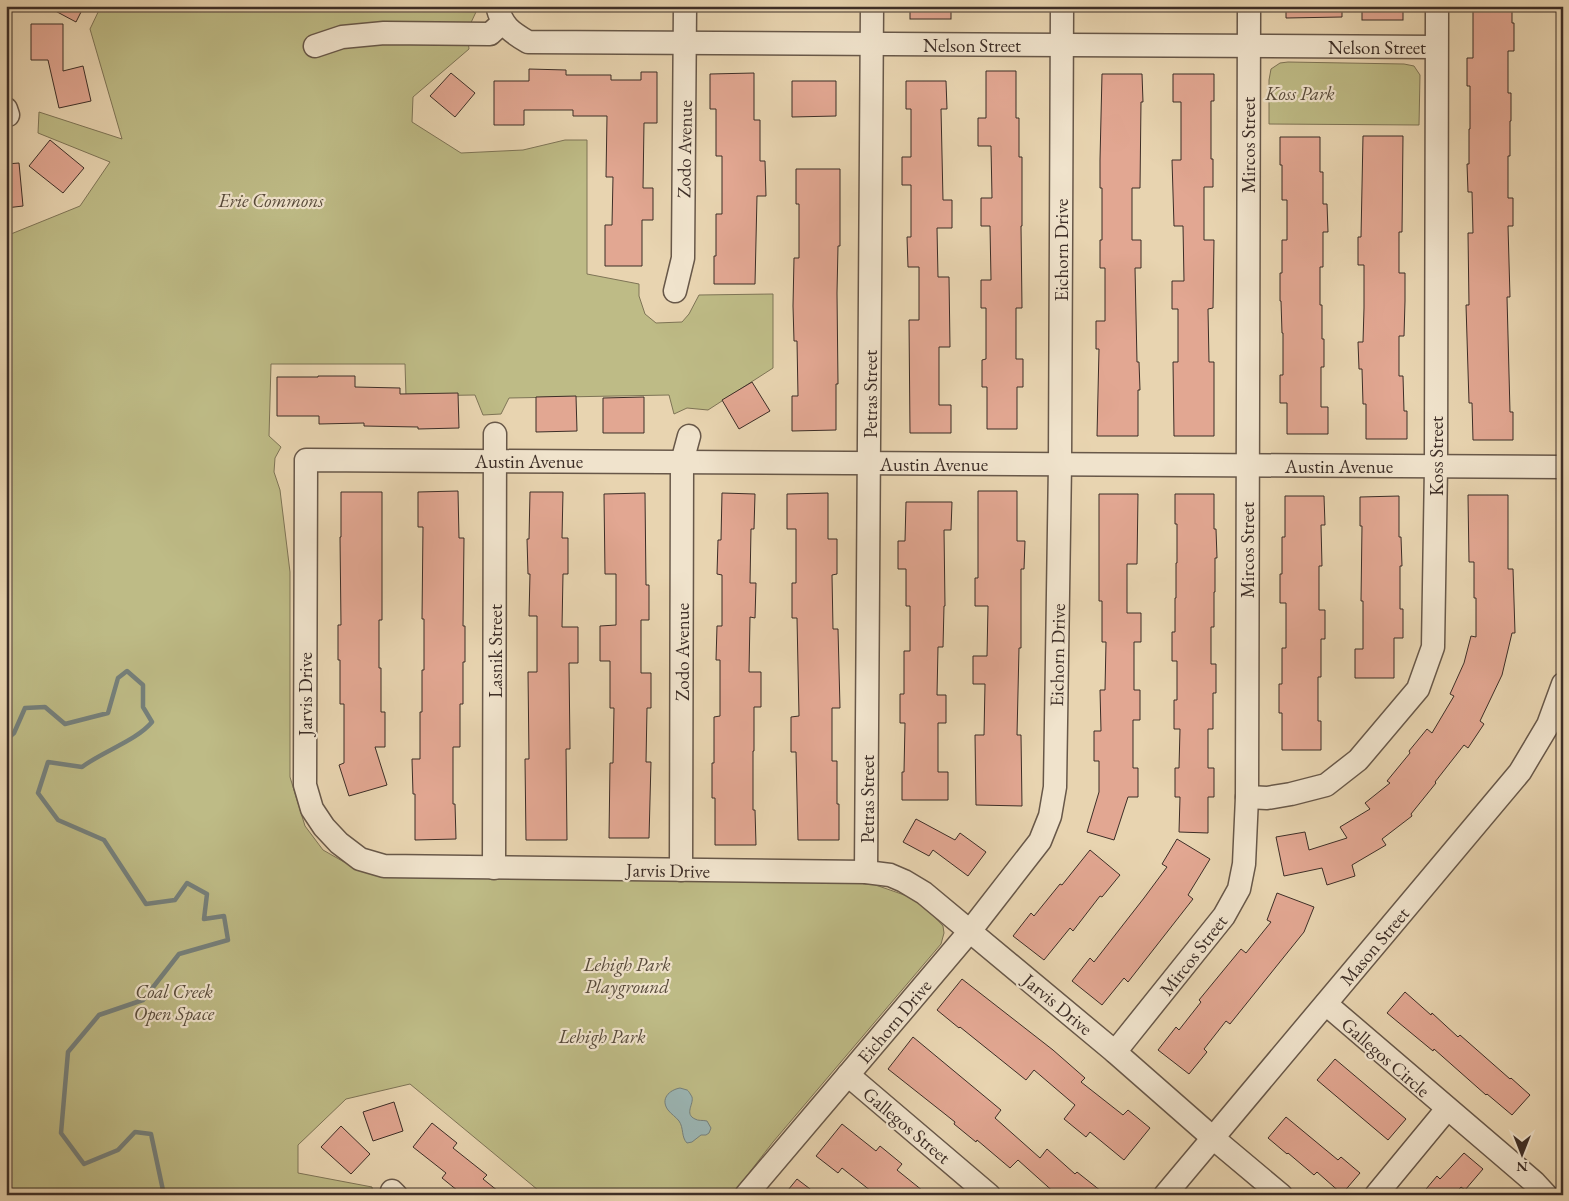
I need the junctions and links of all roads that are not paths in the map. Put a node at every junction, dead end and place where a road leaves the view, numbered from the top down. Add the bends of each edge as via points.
1 (686, 6) edge
2 (872, 6) edge
3 (1062, 6) edge
4 (1249, 6) edge
5 (1436, 6) edge
6 (504, 20) edge
7 (685, 42) junction
8 (872, 44) junction
9 (1062, 45) junction
10 (315, 46) dead end
11 (1249, 46) junction
12 (1436, 47) junction
13 (675, 291) dead end
14 (495, 434) dead end
15 (689, 436) dead end
16 (306, 460) joint
17 (496, 461) junction
18 (682, 462) junction
19 (869, 464) junction
20 (1060, 464) junction
21 (1248, 466) junction
22 (1436, 467) junction
23 (1563, 468) edge
24 (1563, 684) edge
25 (1247, 797) junction
26 (494, 868) junction
27 (681, 870) junction
28 (866, 872) junction
29 (970, 931) junction
30 (1326, 1004) junction
31 (1115, 1052) junction
32 (848, 1075) junction
33 (1447, 1109) junction
34 (1213, 1138) junction
35 (746, 1195) edge
36 (989, 1195) edge
37 (1165, 1195) edge
38 (1281, 1195) edge
39 (1376, 1195) edge
40 (1546, 1195) edge

1 - 7 street, Zodo Avenue
2 - 8 street, Petras Street
3 - 9 street, Eichorn Drive
4 - 11 street, Mircos Street
5 - 12 street, Koss Street
6 - 7 street, Nelson Street via 528,42
6 - 10 street via 490,34 384,33 342,36
7 - 8 street, Nelson Street
7 - 13 street, Zodo Avenue via 683,258
8 - 9 street, Nelson Street
8 - 19 street, Petras Street
9 - 11 street, Nelson Street
9 - 20 street, Eichorn Drive
11 - 12 street, Nelson Street
11 - 21 street, Mircos Street
12 - 22 street, Koss Street
14 - 17 street, Lasnik Street
15 - 18 street, Zodo Avenue
16 - 17 street, Austin Avenue
16 - 26 street, Jarvis Drive via 305,785 312,809 339,843 360,859 384,866
17 - 18 street, Austin Avenue
17 - 26 street, Lasnik Street
18 - 19 street, Austin Avenue
18 - 27 street, Zodo Avenue
19 - 20 street, Austin Avenue
19 - 28 street, Petras Street
20 - 21 street, Austin Avenue
20 - 29 street, Eichorn Drive via 1055,787 1050,816 1040,841
21 - 22 street, Austin Avenue
21 - 25 street, Mircos Street
22 - 23 street, Austin Avenue
22 - 25 street, Koss Street via 1432,647 1418,689 1358,760 1326,784 1267,798
24 - 30 street, Mason Street via 1548,724 1520,772
25 - 31 street, Mircos Street via 1244,864 1239,889 1224,916
26 - 27 street, Jarvis Drive
27 - 28 street, Jarvis Drive
28 - 29 street, Jarvis Drive via 890,875 904,881 924,893
29 - 31 street, Jarvis Drive
29 - 32 street, Eichorn Drive
30 - 33 street, Gallegos Circle
30 - 34 street, Mason Street
31 - 34 street, Jarvis Drive
32 - 35 street, Eichorn Drive
32 - 36 street, Gallegos Street
33 - 39 street, Gallegos Circle
33 - 40 street, Gallegos Circle
34 - 37 street, Mason Street
34 - 38 street, Jarvis Drive

